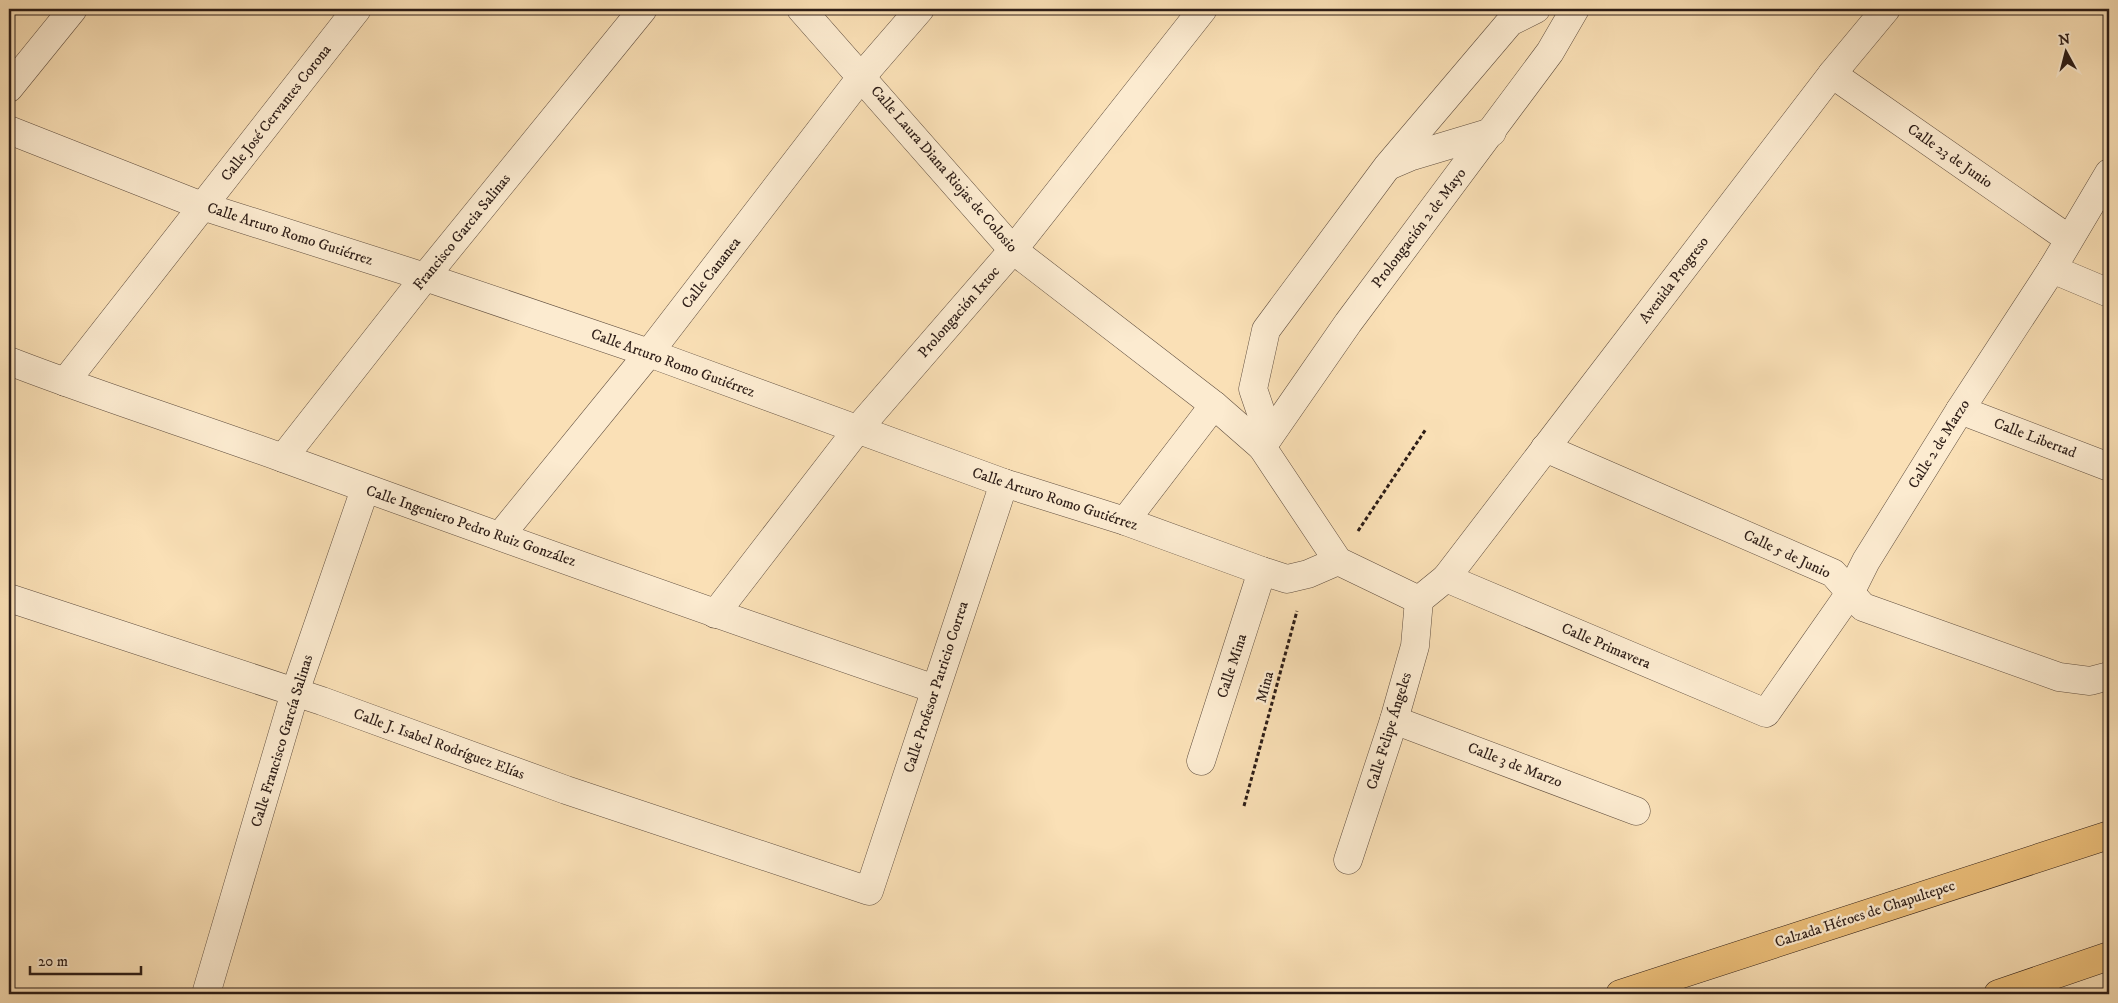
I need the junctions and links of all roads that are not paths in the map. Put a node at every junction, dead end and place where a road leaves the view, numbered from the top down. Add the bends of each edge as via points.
1 (73, 9) edge
2 (357, 9) edge
3 (643, 9) edge
4 (802, 9) edge
5 (920, 9) edge
6 (1204, 9) edge
7 (1536, 9) edge
8 (1575, 9) edge
9 (1886, 9) edge
10 (1832, 74) junction
11 (862, 76) junction
12 (9, 88) edge
13 (9, 130) edge
14 (1492, 132) junction
15 (1387, 167) junction
16 (2109, 173) edge
17 (202, 206) junction
18 (2068, 239) junction
19 (1013, 250) junction
20 (2052, 268) junction
21 (425, 277) junction
22 (2109, 293) edge
23 (649, 354) junction
24 (9, 361) edge
25 (65, 382) junction
26 (1214, 405) junction
27 (1960, 410) junction
28 (857, 430) junction
29 (1265, 442) junction
30 (1545, 448) junction
31 (283, 458) junction
32 (2109, 467) edge
33 (1004, 483) junction
34 (365, 489) junction
35 (1125, 521) junction
36 (500, 536) junction
37 (1338, 561) junction
38 (1262, 571) junction
39 (1446, 578) junction
40 (1850, 593) junction
41 (9, 598) edge
42 (1419, 600) junction
43 (715, 614) junction
44 (2109, 676) edge
45 (935, 689) junction
46 (295, 692) junction
47 (1766, 713) joint
48 (1394, 720) junction
49 (1201, 760) dead end
50 (1636, 811) dead end
51 (2109, 834) edge
52 (1348, 860) dead end
53 (869, 890) joint
54 (2109, 956) edge
55 (206, 994) edge
56 (1620, 994) edge
57 (1998, 994) edge

1 - 12 street
2 - 17 street, Calle José Cervantes Corona
3 - 21 street, Francisco Garcia Salinas
4 - 11 street, Calle Laura Diana Riojas de Colosio
5 - 11 street, Calle Cananea
6 - 19 street, Prolongación Ixtoc
7 - 15 street via 1510,22
8 - 14 street, Prolongación 2 de Mayo via 1550,52
9 - 10 street, Avenida Progreso
10 - 18 street, Calle 23 de Junio
10 - 30 street, Avenida Progreso
11 - 19 street, Calle Laura Diana Riojas de Colosio
11 - 23 street, Calle Cananea
13 - 17 street, Calle Arturo Romo Gutiérrez
14 - 15 street via 1412,156
14 - 29 street, Prolongación 2 de Mayo via 1348,323
15 - 29 street via 1266,330 1253,389
16 - 18 street, Calle 2 de Marzo
17 - 21 street, Calle Arturo Romo Gutiérrez
17 - 25 street, Calle José Cervantes Corona
18 - 20 street, Calle 2 de Marzo
19 - 26 street, Calle Laura Diana Riojas de Colosio
19 - 28 street, Prolongación Ixtoc
20 - 22 street
20 - 27 street, Calle 2 de Marzo
21 - 23 street, Calle Arturo Romo Gutiérrez
21 - 31 street, Francisco Garcia Salinas
23 - 28 street, Calle Arturo Romo Gutiérrez
23 - 36 street, Calle Cananea
24 - 25 street, Calle Ingeniero Pedro Ruiz González
25 - 31 street, Calle Ingeniero Pedro Ruiz González
26 - 29 street, Calle Laura Diana Riojas de Colosio
26 - 35 street
27 - 32 street, Calle Libertad
27 - 40 street, Calle 2 de Marzo via 1866,561
28 - 33 street, Calle Arturo Romo Gutiérrez
28 - 43 street, Prolongación Ixtoc
29 - 37 street
30 - 39 street, Avenida Progreso
30 - 40 street, Calle 5 de Junio via 1833,573
31 - 34 street, Calle Ingeniero Pedro Ruiz González
33 - 35 street, Calle Arturo Romo Gutiérrez
33 - 45 street, Calle Profesor Patricio Correa
34 - 36 street, Calle Ingeniero Pedro Ruiz González
34 - 46 street, Calle Francisco García Salinas
35 - 38 street, Calle Arturo Romo Gutiérrez
36 - 43 street, Calle Ingeniero Pedro Ruiz González
37 - 38 street, Calle Arturo Romo Gutiérrez via 1308,574 1287,578
37 - 42 street
38 - 49 street, Calle Mina
39 - 42 street, Avenida Progreso
39 - 47 street, Calle Primavera
40 - 44 street, Calle 5 de Junio via 1863,607 2059,677 2090,681
40 - 47 street, Calle 2 de Marzo
41 - 46 street, Calle J. Isabel Rodríguez Elías
42 - 48 street, Calle Felipe Ángeles via 1415,646
43 - 45 street, Calle Ingeniero Pedro Ruiz González
45 - 53 street, Calle Profesor Patricio Correa
46 - 53 street, Calle J. Isabel Rodríguez Elías via 566,790
46 - 55 street, Calle Francisco García Salinas
48 - 50 street, Calle 3 de Marzo
48 - 52 street, Calle Felipe Ángeles
51 - 56 main road, Calzada Héroes de Chapultepec
54 - 57 main road

